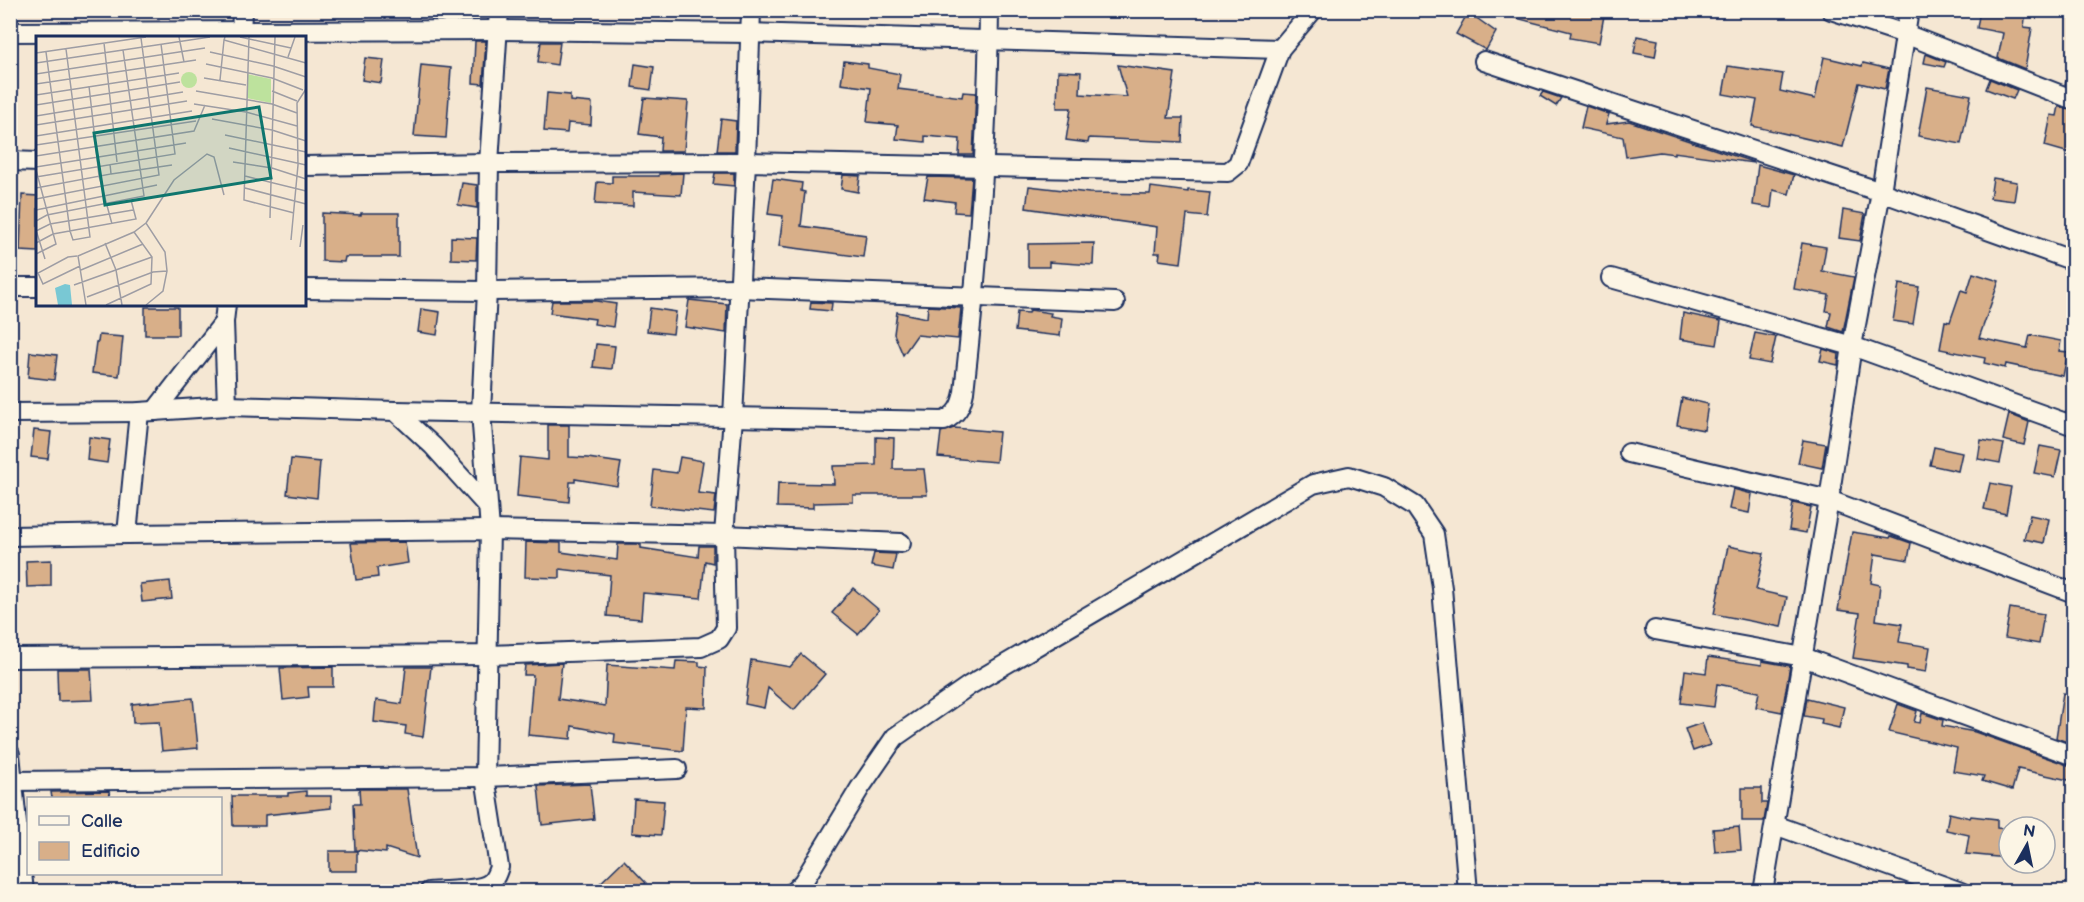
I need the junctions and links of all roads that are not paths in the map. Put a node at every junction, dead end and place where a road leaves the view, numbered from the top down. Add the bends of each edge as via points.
1 (242, 10) edge
2 (499, 10) edge
3 (751, 10) edge
4 (989, 10) edge
5 (1313, 10) edge
6 (1831, 10) edge
7 (1908, 10) edge
8 (498, 30) junction
9 (10, 32) edge
10 (750, 33) junction
11 (1905, 34) junction
12 (241, 35) edge
13 (989, 41) junction
14 (1280, 49) junction
15 (1484, 61) dead end
16 (2073, 100) edge
17 (10, 161) edge
18 (36, 162) edge
19 (489, 162) junction
20 (746, 162) junction
21 (306, 166) edge
22 (985, 167) junction
23 (1881, 192) junction
24 (2073, 261) edge
25 (1611, 278) dead end
26 (10, 287) edge
27 (36, 287) edge
28 (739, 288) junction
29 (306, 289) edge
30 (487, 291) junction
31 (974, 296) junction
32 (1115, 302) dead end
33 (225, 314) edge
34 (1852, 346) junction
35 (227, 406) junction
36 (147, 411) junction
37 (395, 411) junction
38 (481, 412) junction
39 (10, 413) edge
40 (733, 417) junction
41 (2073, 426) edge
42 (1629, 453) dead end
43 (1829, 500) junction
44 (488, 507) junction
45 (490, 530) junction
46 (127, 534) junction
47 (10, 536) edge
48 (724, 536) junction
49 (901, 543) dead end
50 (2073, 593) edge
51 (1655, 630) dead end
52 (488, 655) junction
53 (1803, 657) junction
54 (10, 658) edge
55 (10, 754) edge
56 (2073, 756) edge
57 (677, 769) dead end
58 (485, 777) junction
59 (12, 781) edge
60 (1775, 825) junction
61 (24, 891) edge
62 (429, 891) edge
63 (793, 891) edge
64 (1468, 891) edge
65 (1763, 891) edge
66 (1961, 891) edge

1 - 12 street
2 - 8 street
3 - 10 street
4 - 13 street
5 - 14 street
6 - 11 street
7 - 11 street
8 - 10 street
8 - 12 street
8 - 19 street
9 - 12 street
10 - 13 street
10 - 20 street
11 - 16 street
11 - 23 street
13 - 14 street
13 - 22 street
14 - 22 street via 1238,165 1228,172
15 - 23 street
17 - 18 street
19 - 20 street
19 - 21 street
19 - 30 street
20 - 22 street
20 - 28 street
22 - 31 street
23 - 24 street
23 - 34 street
25 - 34 street
26 - 27 street
28 - 30 street
28 - 31 street
28 - 40 street
29 - 30 street
30 - 38 street
31 - 32 street
31 - 40 street via 961,406 944,421
33 - 35 street
33 - 36 street
34 - 41 street
34 - 43 street
35 - 36 street
35 - 37 street
36 - 39 street
36 - 46 street
37 - 38 street
37 - 44 street
38 - 40 street
38 - 44 street
40 - 48 street
42 - 43 street
43 - 50 street
43 - 53 street
44 - 45 street
45 - 46 street
45 - 48 street
45 - 52 street
46 - 47 street
48 - 49 street
48 - 52 street via 726,628 720,639 701,647
51 - 53 street
52 - 54 street
52 - 58 street
53 - 56 street
53 - 60 street
55 - 59 street
57 - 58 street
58 - 59 street
58 - 62 street via 499,867 496,877 489,884 474,888
59 - 61 street
60 - 65 street
60 - 66 street
63 - 64 street via 803,882 895,737 970,685 1313,484 1349,476 1384,487 1415,506 1434,534

